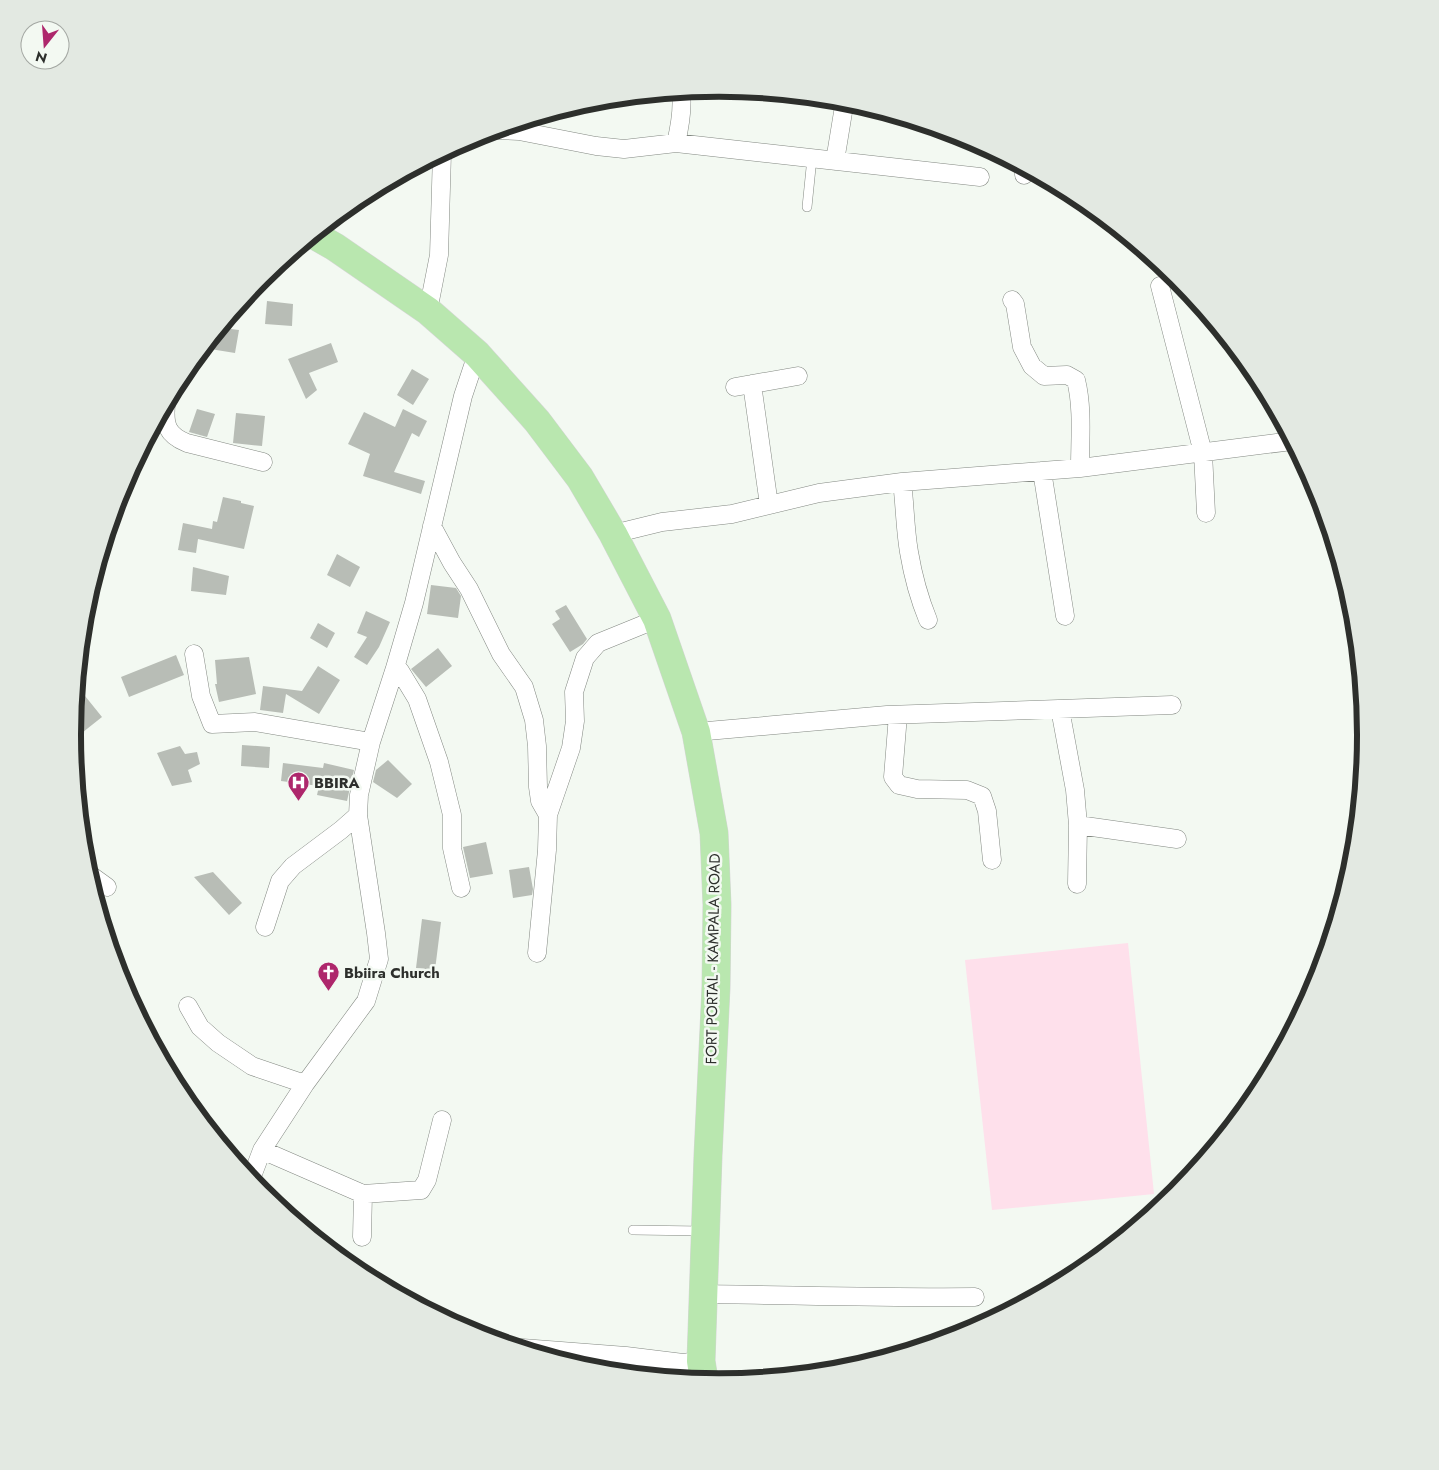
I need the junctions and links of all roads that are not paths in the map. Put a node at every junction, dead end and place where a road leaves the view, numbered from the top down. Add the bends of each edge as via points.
1 (682, 98) edge
2 (844, 109) edge
3 (515, 131) edge
4 (676, 143) junction
5 (812, 158) junction
6 (442, 161) edge
7 (836, 161) junction
8 (980, 177) dead end
9 (807, 207) dead end
10 (320, 238) edge
11 (1160, 286) dead end
12 (1012, 300) dead end
13 (428, 311) junction
14 (477, 354) junction
15 (798, 376) dead end
16 (165, 420) edge
17 (1286, 442) edge
18 (1203, 453) junction
19 (264, 462) dead end
20 (1080, 468) junction
21 (1042, 471) junction
22 (902, 482) junction
23 (769, 505) junction
24 (1206, 513) dead end
25 (432, 526) junction
26 (613, 534) junction
27 (1065, 616) dead end
28 (657, 619) junction
29 (928, 620) dead end
30 (194, 654) dead end
31 (395, 668) junction
32 (1172, 705) dead end
33 (1060, 709) junction
34 (898, 715) junction
35 (696, 732) junction
36 (371, 742) junction
37 (358, 815) junction
38 (548, 815) junction
39 (1078, 824) junction
40 (1177, 839) dead end
41 (992, 860) dead end
42 (99, 881) edge
43 (1077, 884) dead end
44 (107, 887) dead end
45 (461, 888) dead end
46 (265, 927) dead end
47 (537, 952) dead end
48 (188, 1006) dead end
49 (305, 1084) junction
50 (442, 1120) dead end
51 (262, 1150) junction
52 (254, 1171) edge
53 (363, 1194) junction
54 (632, 1230) dead end
55 (705, 1231) junction
56 (362, 1237) dead end
57 (703, 1294) junction
58 (975, 1297) dead end
59 (548, 1350) edge
60 (696, 1368) edge
61 (684, 1372) edge

1 - 4 street
2 - 7 street
3 - 4 street via 624,149
4 - 5 street
5 - 7 street
5 - 9 lane
6 - 13 street via 439,254
7 - 8 street
10 - 13 main road, FORT PORTAL - KAMPALA ROAD
11 - 18 street
12 - 20 street via 1022,347 1032,366 1044,376 1067,375 1076,380
13 - 14 main road, FORT PORTAL - KAMPALA ROAD
14 - 25 street via 463,396
14 - 26 main road, FORT PORTAL - KAMPALA ROAD via 553,442 580,478
15 - 23 street via 744,385
16 - 19 street via 177,439
17 - 18 street
18 - 20 street
18 - 24 street
20 - 21 street
21 - 22 street
21 - 27 street
22 - 23 street via 819,493
22 - 29 street via 911,566
23 - 26 street via 732,514 662,522
25 - 31 street
25 - 38 street via 469,589 501,654 524,687 538,746 540,801
26 - 28 main road, FORT PORTAL - KAMPALA ROAD
28 - 35 main road, FORT PORTAL - KAMPALA ROAD
28 - 38 street via 598,643 585,658 574,692 575,721 570,748
30 - 36 street via 201,696 212,724 255,722
31 - 36 street
31 - 45 street via 417,699 439,762 452,815 452,848
32 - 33 street
33 - 34 street
33 - 39 street
34 - 35 street
34 - 41 street via 893,777 899,785 917,789 967,790 982,796 987,811
35 - 55 main road, FORT PORTAL - KAMPALA ROAD via 714,833 717,904
36 - 37 street via 359,795
37 - 46 street via 280,881
37 - 49 street via 378,959 366,1001
38 - 47 street
39 - 40 street
39 - 43 street
42 - 44 street
48 - 49 street via 200,1027 252,1066
49 - 51 street
50 - 53 street via 427,1180 421,1190
51 - 52 street
51 - 53 street
53 - 56 street
54 - 55 lane
55 - 57 main road, FORT PORTAL - KAMPALA ROAD
57 - 58 street
57 - 60 main road, FORT PORTAL - KAMPALA ROAD
59 - 60 street via 626,1356
60 - 61 street

